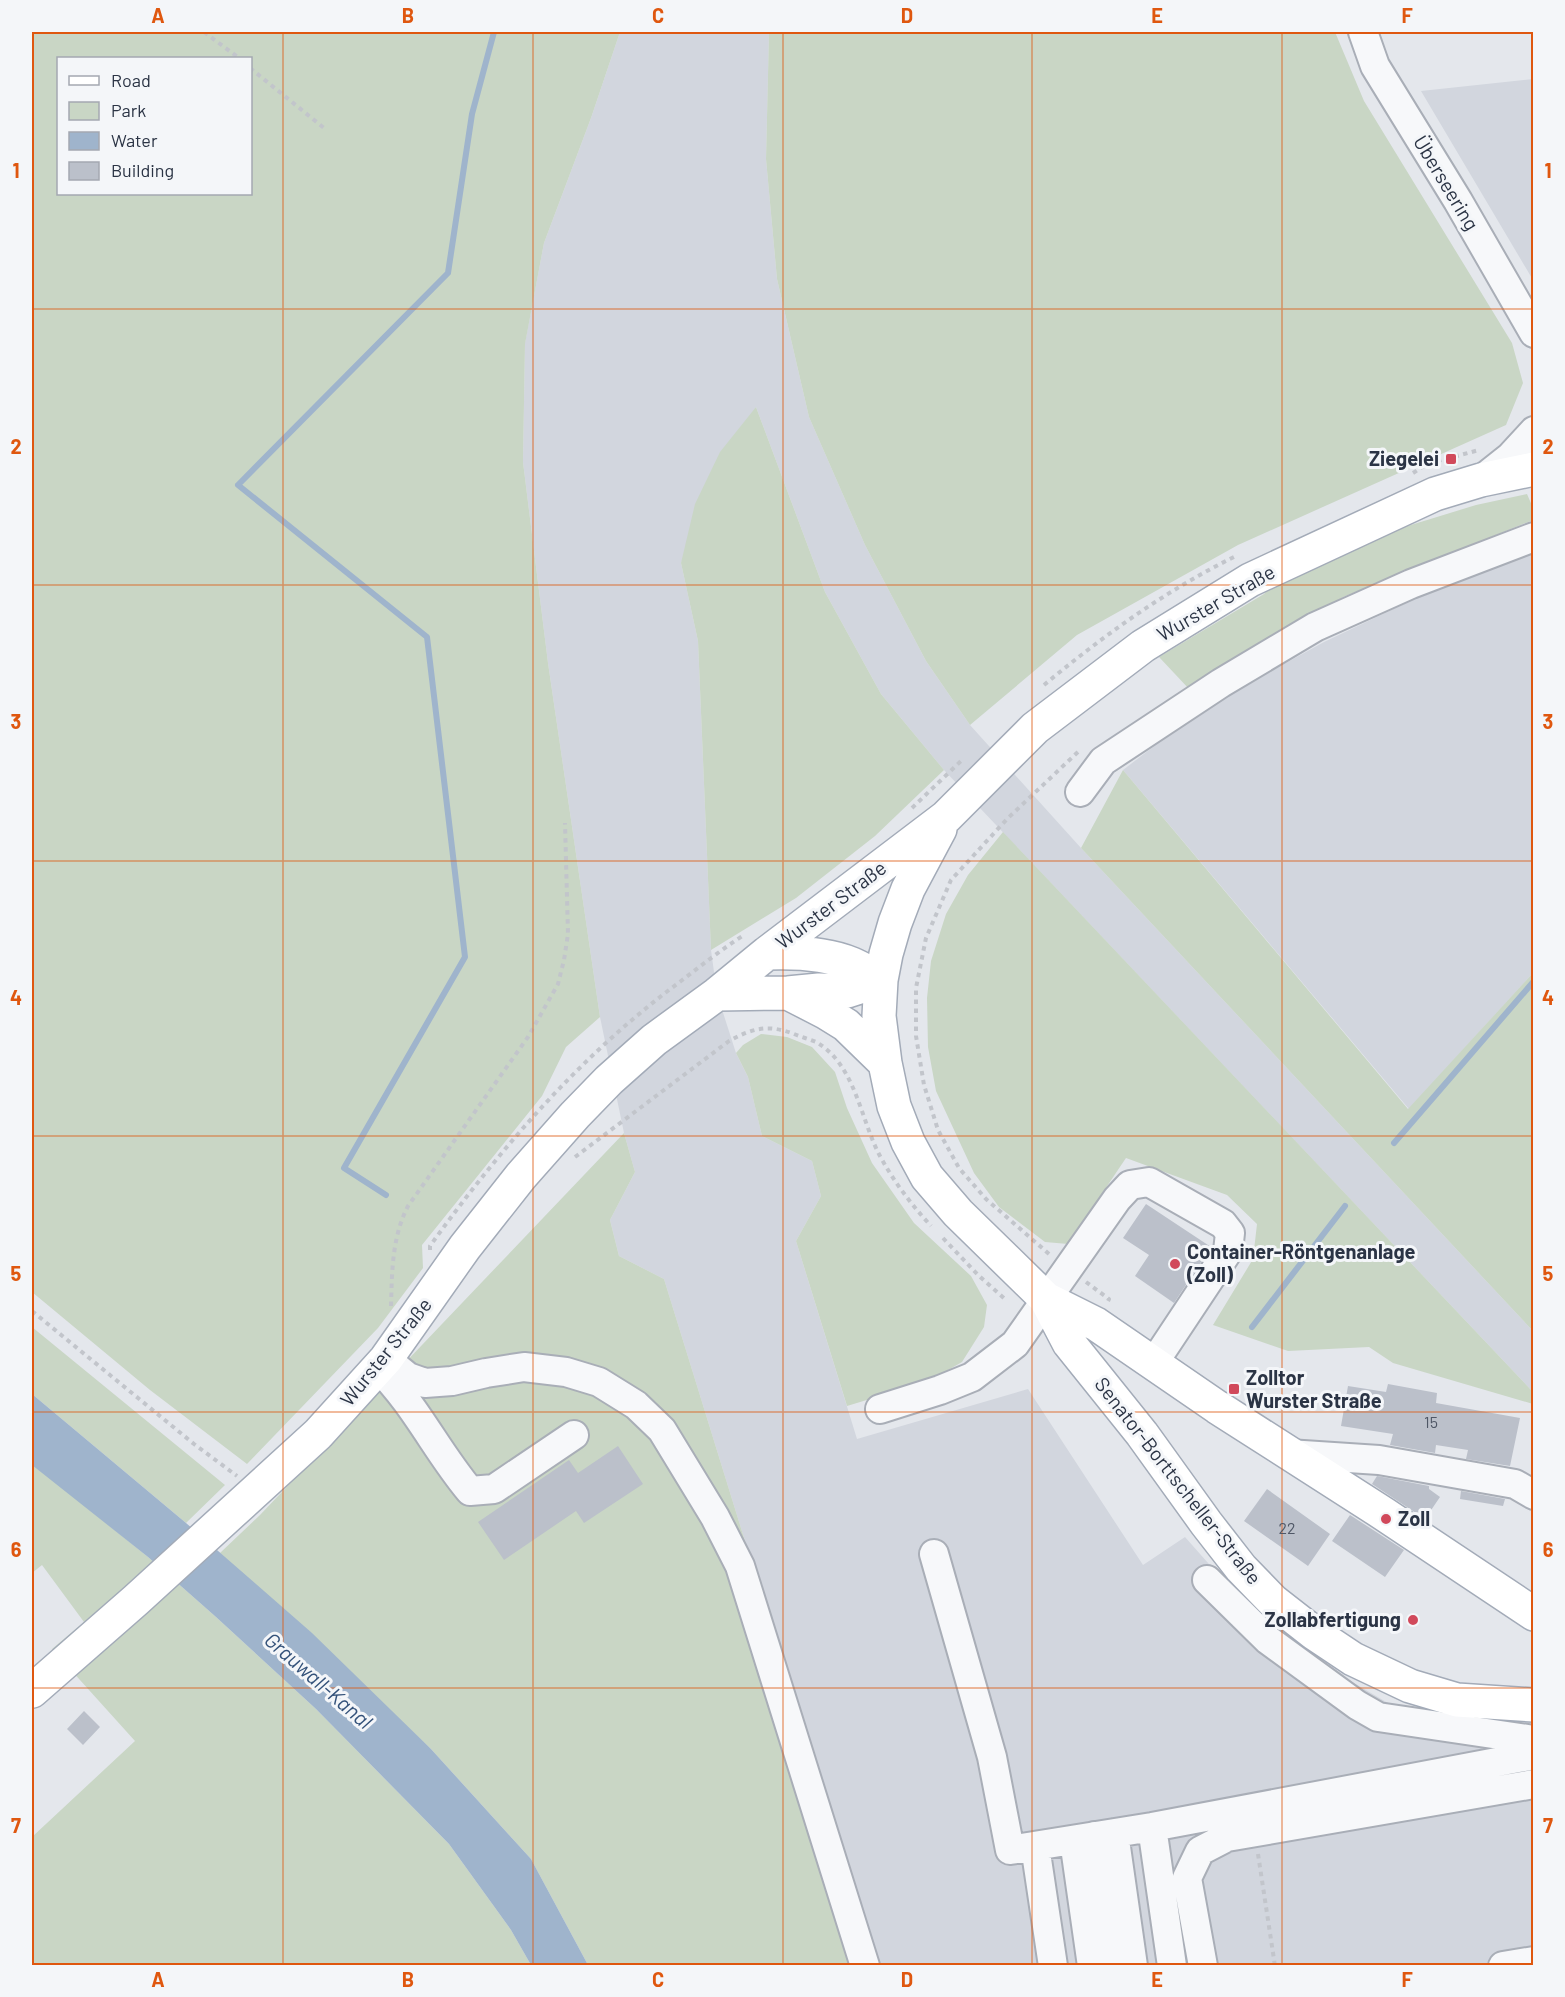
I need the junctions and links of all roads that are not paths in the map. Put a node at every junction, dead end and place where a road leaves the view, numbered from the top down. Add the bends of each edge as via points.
1 (1363, 32) edge
2 (1533, 333) edge
3 (1533, 431) edge
4 (1533, 469) edge
5 (1481, 480) junction
6 (1533, 537) edge
7 (1080, 792) dead end
8 (946, 817) junction
9 (767, 953) junction
10 (881, 980) junction
11 (788, 993) junction
12 (717, 994) junction
13 (885, 1063) junction
14 (1038, 1310) junction
15 (389, 1354) junction
16 (1154, 1364) junction
17 (880, 1409) dead end
18 (574, 1435) dead end
19 (1288, 1454) junction
20 (1533, 1495) edge
21 (934, 1554) dead end
22 (1207, 1580) dead end
23 (1533, 1614) edge
24 (32, 1691) edge
25 (1533, 1705) edge
26 (1533, 1740) edge
27 (1533, 1755) edge
28 (1533, 1784) edge
29 (1084, 1838) junction
30 (1533, 1961) edge
31 (865, 1965) edge
32 (1053, 1965) edge
33 (1073, 1965) edge
34 (1092, 1965) edge
35 (1113, 1965) edge
36 (1133, 1965) edge
37 (1154, 1965) edge
38 (1172, 1965) edge
39 (1203, 1965) edge
40 (1503, 1965) edge

1 - 2 street, Überseering via 1375,66
3 - 5 street
4 - 5 main road, Wurster Straße
5 - 8 main road, Wurster Straße via 1435,494 1250,580 1153,640 1035,728
6 - 7 street via 1315,627 1103,761
8 - 9 main road, Wurster Straße
8 - 10 main road, Wurster Straße via 908,889
9 - 10 main road via 826,957 852,964
9 - 12 main road, Wurster Straße
10 - 11 main road via 846,991
10 - 13 main road, Senator-Borttscheller-Straße via 879,1016
11 - 12 main road
11 - 13 main road via 846,1025
12 - 15 main road, Wurster Straße via 654,1040 575,1115 465,1247
13 - 14 main road, Senator-Borttscheller-Straße via 898,1115 927,1177
14 - 16 main road, Senator-Borttscheller-Straße via 1096,1323
14 - 16 street via 1130,1185 1149,1182 1223,1224 1230,1233 1228,1251
14 - 17 street via 1015,1344 972,1377
14 - 25 main road, Senator-Borttscheller-Straße via 1142,1434 1234,1559 1273,1601 1353,1659 1410,1686 1457,1700
15 - 18 street via 390,1380 470,1491 494,1489
15 - 24 main road, Wurster Straße via 318,1434
15 - 31 street via 408,1377 425,1383 524,1367 566,1372 599,1382 636,1405 662,1430 740,1566
16 - 19 main road, Senator-Borttscheller-Straße
19 - 20 street via 1379,1460 1515,1484
19 - 23 main road, Senator-Borttscheller-Straße
21 - 29 street via 992,1757
22 - 26 street via 1268,1640 1378,1717
27 - 29 street
28 - 39 street via 1227,1837 1200,1851 1187,1878
29 - 32 street
29 - 33 street
29 - 34 street
29 - 35 street
29 - 36 street
29 - 37 street
29 - 38 street
30 - 40 street

